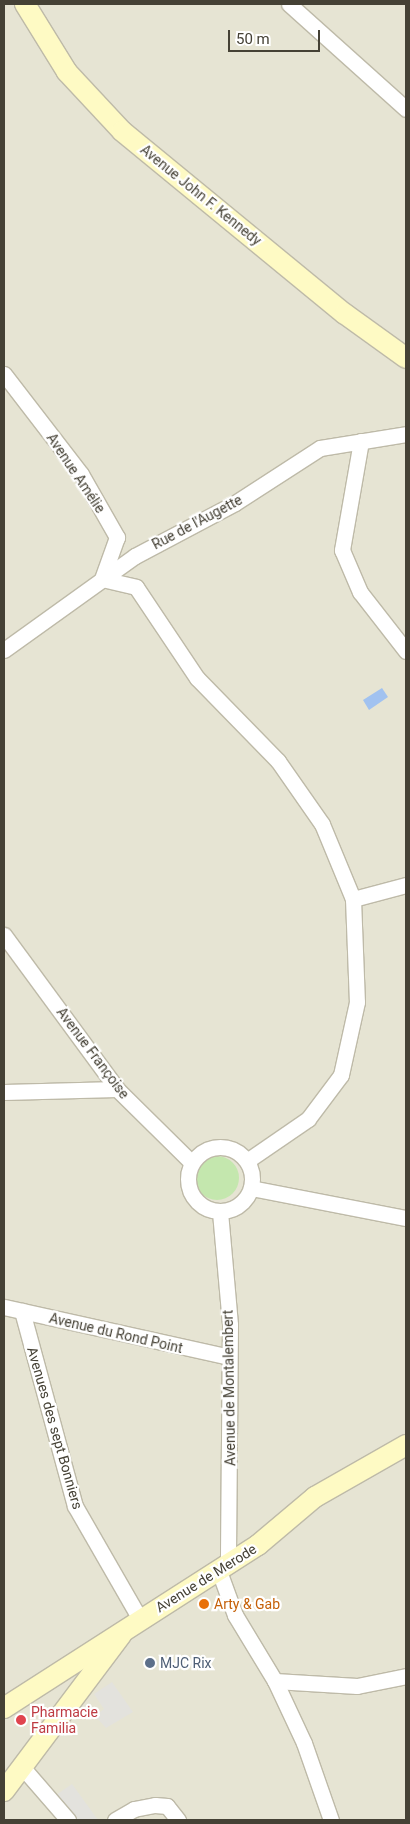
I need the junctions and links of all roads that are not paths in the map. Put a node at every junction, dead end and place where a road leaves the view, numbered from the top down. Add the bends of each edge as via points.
1 (25, 4) edge
2 (289, 4) edge
3 (406, 109) edge
4 (406, 358) edge
5 (4, 374) edge
6 (406, 434) edge
7 (361, 441) junction
8 (102, 579) junction
9 (4, 650) edge
10 (406, 651) edge
11 (406, 885) edge
12 (353, 899) junction
13 (4, 935) edge
14 (117, 1089) junction
15 (4, 1092) edge
16 (247, 1161) junction
17 (192, 1163) junction
18 (251, 1188) junction
19 (220, 1212) junction
20 (406, 1218) edge
21 (4, 1308) edge
22 (22, 1311) junction
23 (229, 1357) junction
24 (406, 1445) edge
25 (223, 1567) junction
26 (132, 1624) junction
27 (66, 1669) junction
28 (406, 1676) edge
29 (275, 1680) junction
30 (82, 1688) junction
31 (4, 1708) edge
32 (23, 1768) junction
33 (4, 1791) edge
34 (68, 1820) edge
35 (115, 1820) edge
36 (178, 1820) edge
37 (331, 1820) edge

1 - 4 street, Avenue John F. Kennedy via 68,72 122,131 345,314
2 - 3 street
5 - 8 street, Avenue Amélie via 81,474 117,537
6 - 7 street, Rue de l'Augette
7 - 8 street, Rue de l'Augette via 320,448
7 - 10 street via 342,550 360,592
8 - 9 street, Rue de l'Augette
8 - 12 street via 136,587 196,678 282,767 322,824
11 - 12 street
12 - 16 street via 357,1002 341,1075 308,1119
13 - 14 street, Avenue Françoise
14 - 15 street
14 - 17 street, Avenue Françoise
16 - 17 street via 242,1155 219,1148
16 - 18 street
17 - 19 street via 188,1178 196,1201
18 - 19 street via 241,1202
18 - 20 street
19 - 23 street, Avenue de Montalembert
21 - 22 street, Avenue du Rond Point
22 - 23 street, Avenue du Rond Point
22 - 26 street, Avenues des sept Bonniers via 75,1506
23 - 25 street, Avenue de Montalembert
24 - 25 street, Avenue de Merode via 315,1497
25 - 26 street, Avenue de Merode
25 - 29 street via 235,1615
26 - 27 street, Avenue de Merode
26 - 30 street
27 - 30 street via 77,1675
27 - 31 street, Avenue de Merode
28 - 29 street via 357,1686
29 - 37 street
30 - 32 street
32 - 33 street
32 - 34 street
35 - 36 street via 134,1809 155,1805 167,1806

